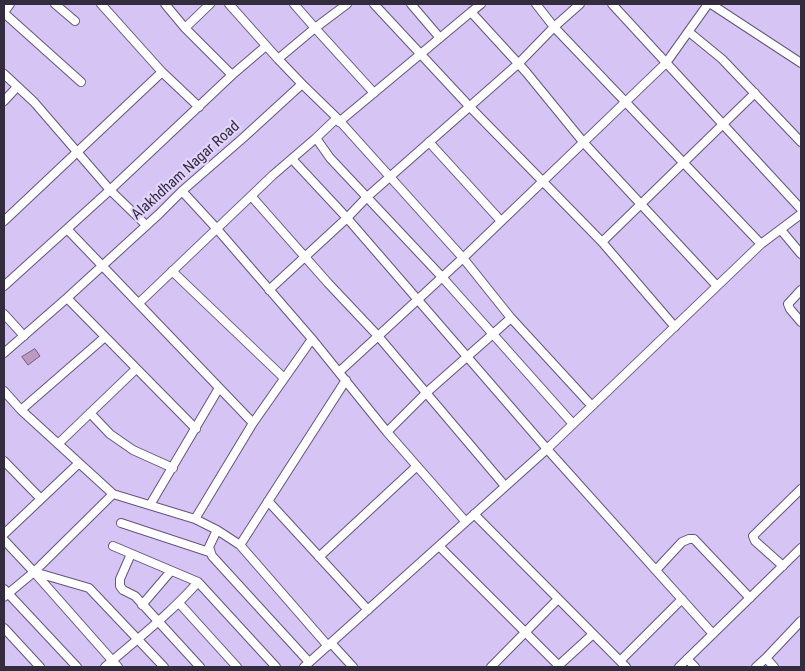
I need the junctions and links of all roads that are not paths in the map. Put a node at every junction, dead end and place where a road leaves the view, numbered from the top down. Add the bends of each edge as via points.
1 (10, 4) edge
2 (55, 4) edge
3 (100, 4) edge
4 (165, 4) edge
5 (210, 4) edge
6 (229, 4) edge
7 (294, 4) edge
8 (347, 4) edge
9 (374, 4) edge
10 (411, 4) edge
11 (480, 4) edge
12 (536, 4) edge
13 (580, 4) edge
14 (612, 4) edge
15 (709, 4) edge
16 (4, 12) edge
17 (472, 12) junction
18 (75, 21) dead end
19 (554, 27) junction
20 (185, 28) junction
21 (315, 28) junction
22 (689, 32) junction
23 (440, 38) junction
24 (266, 46) junction
25 (421, 54) junction
26 (278, 59) junction
27 (518, 63) junction
28 (666, 63) junction
29 (801, 63) edge
30 (162, 72) junction
31 (4, 74) edge
32 (232, 75) junction
33 (81, 82) dead end
34 (302, 84) junction
35 (18, 87) junction
36 (374, 93) junction
37 (755, 93) junction
38 (4, 101) edge
39 (626, 103) junction
40 (469, 106) junction
41 (199, 108) junction
42 (338, 120) junction
43 (722, 125) junction
44 (316, 138) junction
45 (429, 142) junction
46 (801, 142) edge
47 (584, 143) junction
48 (78, 152) junction
49 (292, 159) junction
50 (683, 162) junction
51 (390, 177) junction
52 (543, 182) junction
53 (110, 190) junction
54 (182, 191) junction
55 (252, 196) junction
56 (367, 197) junction
57 (640, 205) junction
58 (801, 209) edge
59 (801, 214) edge
60 (347, 218) junction
61 (4, 221) edge
62 (501, 222) junction
63 (146, 225) junction
64 (67, 229) junction
65 (217, 229) junction
66 (781, 230) junction
67 (602, 242) junction
68 (761, 244) junction
69 (801, 254) edge
70 (306, 256) junction
71 (463, 258) junction
72 (103, 266) junction
73 (172, 271) junction
74 (442, 278) junction
75 (4, 286) edge
76 (717, 286) junction
77 (269, 290) junction
78 (801, 290) edge
79 (67, 298) junction
80 (418, 300) junction
81 (139, 303) junction
82 (4, 314) edge
83 (511, 318) junction
84 (801, 322) edge
85 (675, 327) junction
86 (494, 334) junction
87 (24, 336) junction
88 (378, 336) junction
89 (105, 337) junction
90 (312, 340) junction
91 (4, 353) edge
92 (468, 356) junction
93 (136, 369) junction
94 (339, 372) junction
95 (284, 378) junction
96 (346, 380) junction
97 (219, 388) junction
98 (4, 391) edge
99 (426, 393) junction
100 (591, 405) junction
101 (21, 410) junction
102 (90, 413) junction
103 (253, 423) junction
104 (573, 424) junction
105 (196, 429) junction
106 (387, 432) junction
107 (58, 444) junction
108 (547, 448) junction
109 (4, 461) edge
110 (79, 463) junction
111 (417, 466) junction
112 (173, 468) junction
113 (505, 486) junction
114 (801, 489) edge
115 (113, 494) junction
116 (41, 499) junction
117 (268, 501) junction
118 (150, 505) junction
119 (474, 514) junction
120 (195, 519) junction
121 (465, 521) junction
122 (121, 523) dead end
123 (217, 530) junction
124 (4, 534) edge
125 (4, 540) edge
126 (240, 545) junction
127 (113, 546) dead end
128 (439, 546) junction
129 (801, 548) edge
130 (209, 552) junction
131 (130, 554) junction
132 (319, 557) junction
133 (783, 566) junction
134 (656, 570) junction
135 (171, 571) junction
136 (34, 572) junction
137 (198, 582) junction
138 (5, 593) edge
139 (750, 598) junction
140 (682, 599) junction
141 (558, 600) junction
142 (179, 603) junction
143 (142, 604) junction
144 (368, 610) junction
145 (801, 621) edge
146 (158, 623) junction
147 (4, 628) edge
148 (525, 632) junction
149 (713, 634) junction
150 (592, 635) junction
151 (136, 639) junction
152 (329, 644) junction
153 (766, 658) junction
154 (688, 659) junction
155 (115, 664) edge
156 (623, 664) edge
157 (307, 665) edge
158 (40, 667) edge
159 (77, 667) edge
160 (106, 667) edge
161 (164, 667) edge
162 (200, 667) edge
163 (238, 667) edge
164 (276, 667) edge
165 (353, 667) edge
166 (491, 667) edge
167 (558, 667) edge
168 (679, 667) edge
169 (695, 667) edge
170 (756, 667) edge
171 (774, 667) edge

1 - 16 street
2 - 18 street
3 - 30 street
4 - 20 street
5 - 20 street
6 - 24 street
7 - 21 street
8 - 21 street
9 - 25 street
10 - 23 street
11 - 17 street
12 - 19 street
13 - 19 street
14 - 28 street
15 - 22 street
15 - 29 street
16 - 33 street
17 - 23 street
17 - 27 street
19 - 27 street
19 - 39 street
20 - 32 street
21 - 26 street
21 - 36 street
22 - 28 street
22 - 37 street via 722,59
23 - 25 street
24 - 26 street
24 - 32 street
25 - 36 street
25 - 40 street
26 - 34 street
27 - 40 street
27 - 47 street
28 - 39 street
28 - 43 street
30 - 41 street
30 - 48 street
31 - 35 street
32 - 41 street
34 - 42 street
34 - 54 street, Alakhdham Nagar Road
35 - 38 street
35 - 48 street
36 - 42 street
37 - 43 street
37 - 46 street
39 - 47 street
39 - 50 street
40 - 45 street
40 - 52 street
41 - 53 street
42 - 44 street
42 - 51 street
43 - 50 street
43 - 58 street
44 - 49 street
44 - 56 street
45 - 51 street
45 - 62 street
47 - 52 street
47 - 57 street
48 - 53 street
48 - 61 street
49 - 55 street
49 - 60 street
50 - 57 street
50 - 68 street
51 - 56 street
51 - 71 street
52 - 62 street
52 - 67 street
53 - 63 street
53 - 64 street
54 - 63 street, Alakhdham Nagar Road
54 - 65 street
55 - 65 street
55 - 70 street
56 - 60 street
56 - 74 street
57 - 67 street
57 - 76 street
59 - 66 street
60 - 70 street
60 - 80 street
62 - 71 street
63 - 72 street, Alakhdham Nagar Road
64 - 72 street
64 - 75 street
65 - 73 street
65 - 77 street
66 - 68 street
66 - 69 street
67 - 85 street
68 - 76 street
70 - 77 street
70 - 88 street
71 - 74 street
71 - 83 street
72 - 79 street, Alakhdham Nagar Road
72 - 81 street
73 - 81 street
73 - 95 street
74 - 80 street
74 - 86 street
76 - 85 street
77 - 90 street
78 - 84 street via 788,304
79 - 87 street, Alakhdham Nagar Road
79 - 89 street
80 - 88 street
80 - 92 street
81 - 97 street
82 - 87 street
83 - 86 street
83 - 100 street
85 - 100 street
86 - 92 street
86 - 104 street
87 - 91 street, Alakhdham Nagar Road
88 - 94 street
88 - 99 street
89 - 93 street
89 - 101 street
90 - 94 street
90 - 95 street
92 - 99 street
92 - 108 street
93 - 102 street
93 - 105 street
94 - 96 street
95 - 103 street
96 - 106 street
96 - 117 street
97 - 103 street
97 - 105 street
98 - 101 street
99 - 106 street
99 - 113 street
100 - 104 street
101 - 107 street
102 - 107 street
102 - 112 street via 110,434 133,450
103 - 120 street
104 - 108 street
105 - 112 street
106 - 111 street
107 - 110 street
108 - 113 street
108 - 134 street
109 - 116 street
110 - 115 street
110 - 116 street
111 - 121 street
111 - 132 street
112 - 118 street
113 - 119 street
114 - 133 street via 753,536
115 - 118 street
115 - 136 street
116 - 124 street
117 - 126 street
117 - 132 street
118 - 120 street
119 - 121 street
119 - 141 street
120 - 123 street
121 - 128 street
122 - 130 street
123 - 126 street
123 - 130 street
125 - 136 street
126 - 152 street
127 - 131 street
128 - 144 street
128 - 148 street
129 - 133 street
130 - 157 street
131 - 135 street
131 - 143 street via 120,586
132 - 144 street
133 - 139 street
134 - 139 street via 682,542 690,538
134 - 140 street
135 - 137 street
135 - 143 street
136 - 138 street
136 - 151 street via 89,588
136 - 155 street
137 - 142 street
137 - 164 street
138 - 159 street
139 - 149 street
140 - 149 street
140 - 156 street
141 - 148 street
141 - 150 street
142 - 146 street
142 - 163 street
143 - 146 street
144 - 152 street
145 - 153 street
146 - 151 street
146 - 162 street
147 - 158 street
148 - 166 street
148 - 167 street
149 - 154 street
150 - 156 street
150 - 167 street
151 - 155 street
151 - 161 street
152 - 157 street
152 - 165 street
153 - 170 street
153 - 171 street
154 - 168 street
154 - 169 street
155 - 160 street

